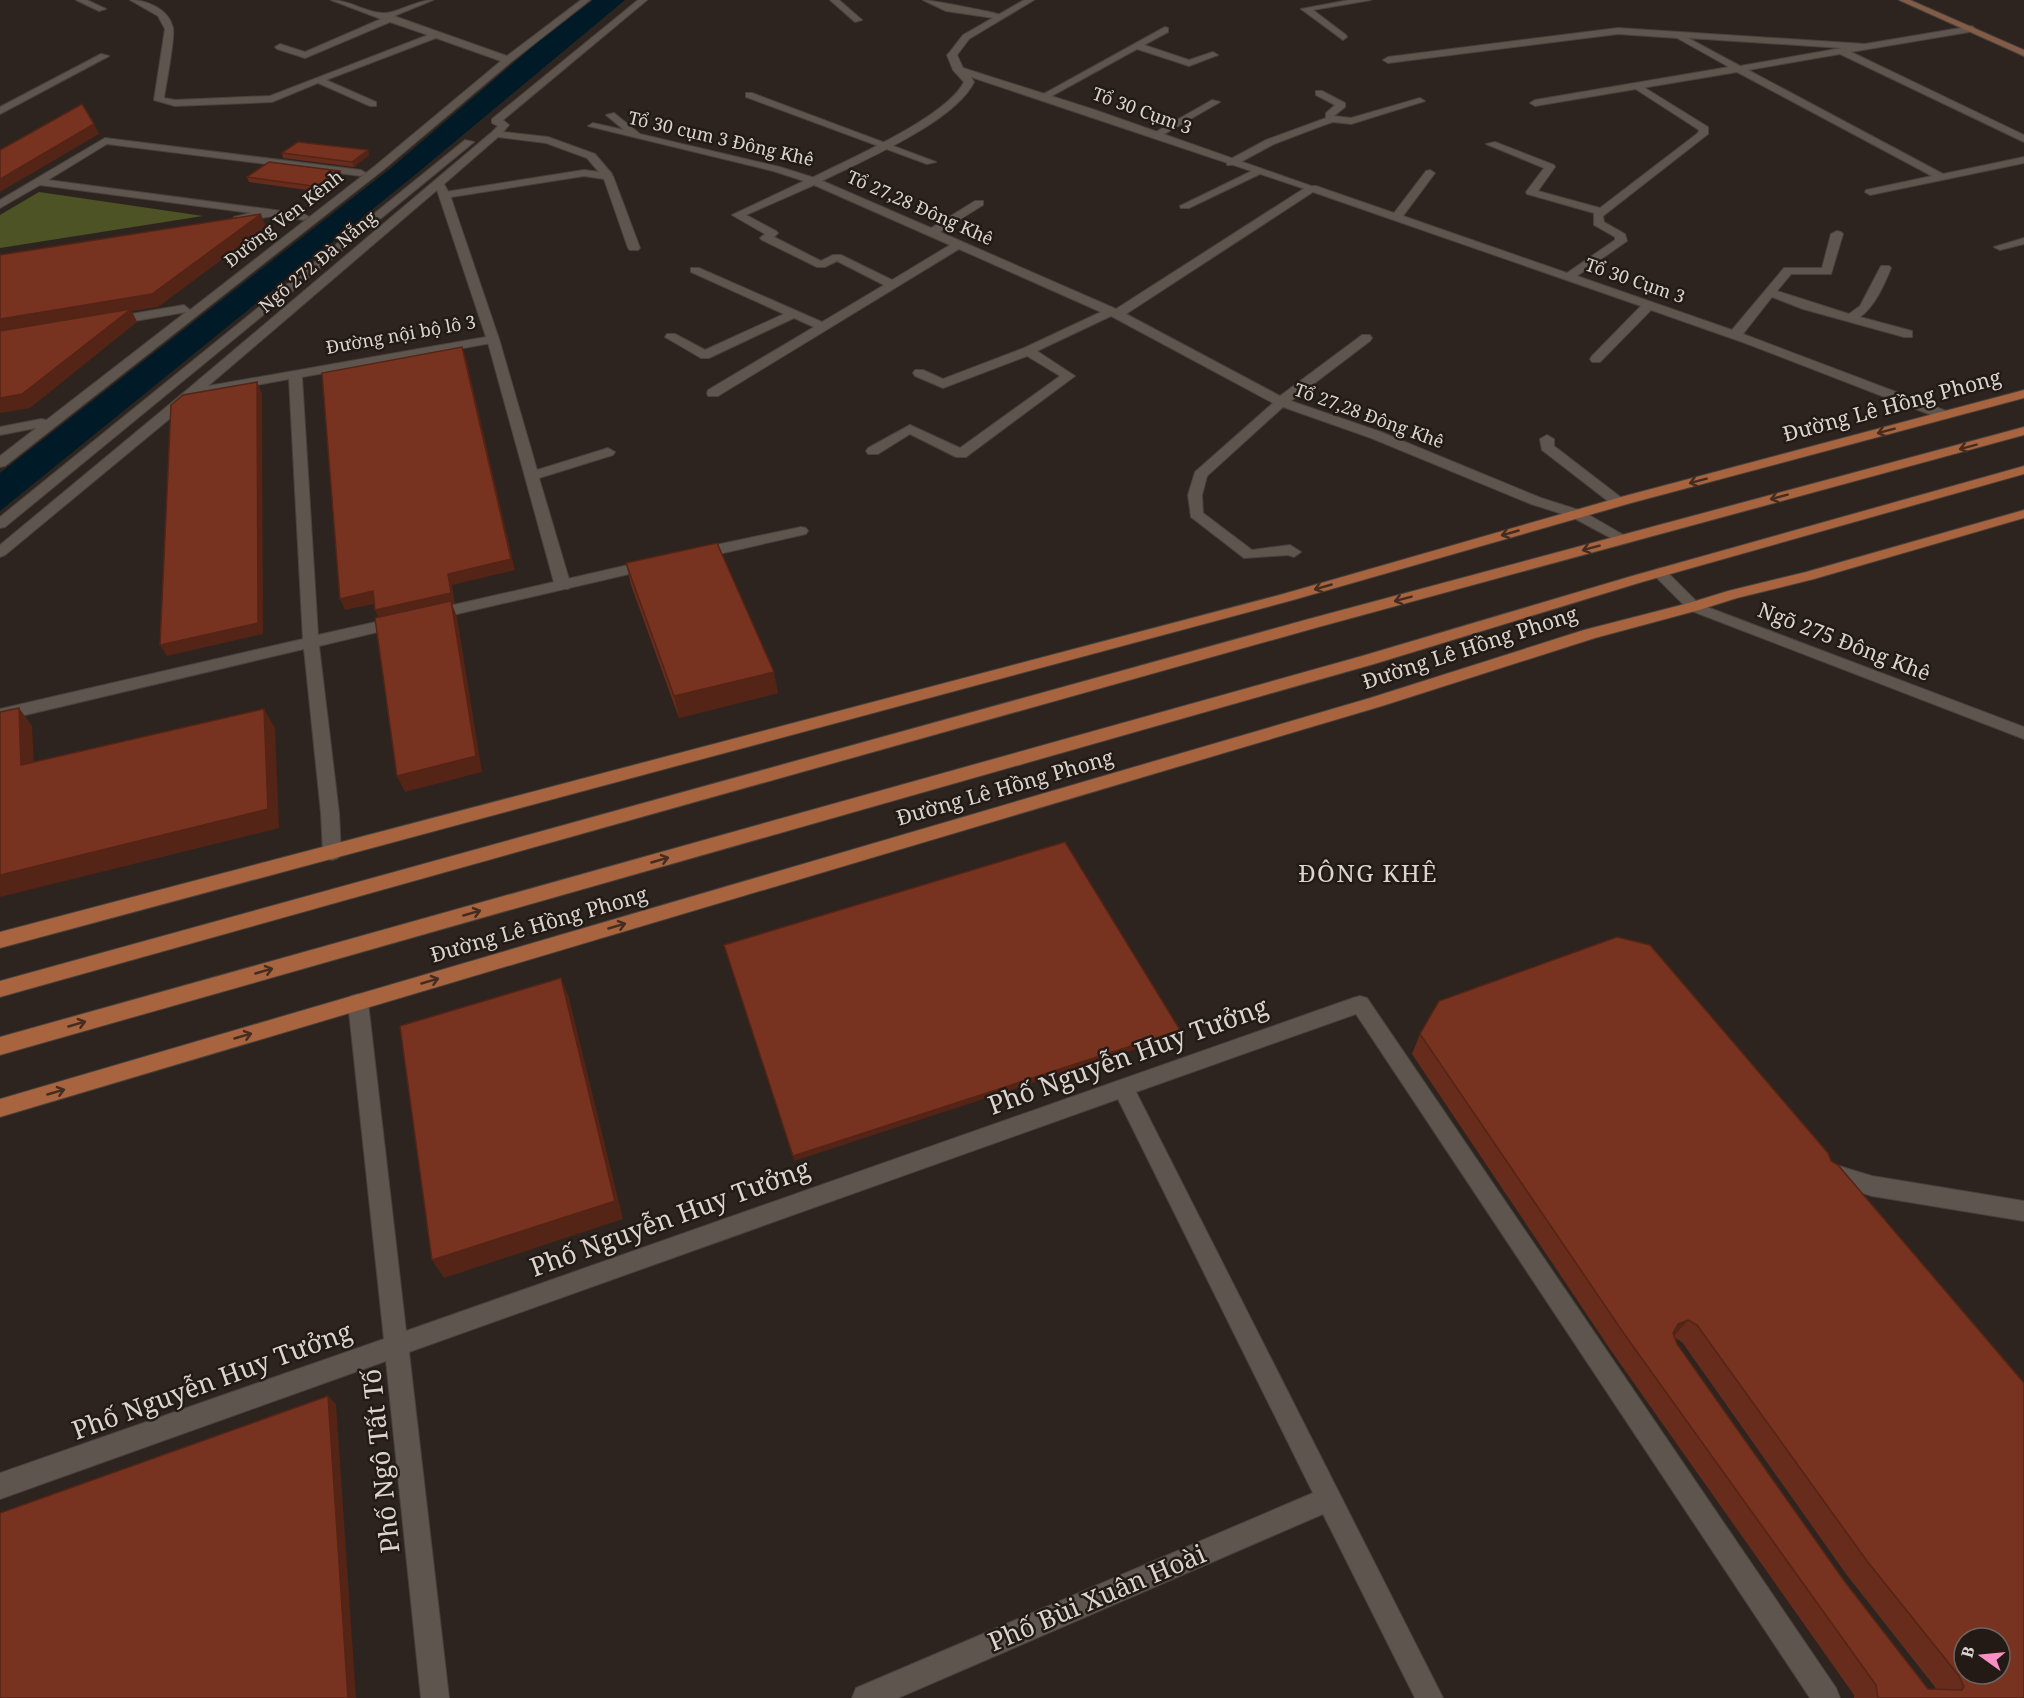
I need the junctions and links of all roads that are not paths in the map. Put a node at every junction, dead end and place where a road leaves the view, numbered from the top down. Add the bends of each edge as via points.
1 (80, 0) edge
2 (134, 0) edge
3 (335, 0) edge
4 (429, 0) edge
5 (586, 0) edge
6 (643, 0) edge
7 (834, 0) edge
8 (927, 0) edge
9 (1030, 0) edge
10 (1367, 0) edge
11 (1903, 0) edge
12 (102, 9) dead end
13 (1000, 16) junction
14 (388, 17) junction
15 (858, 20) dead end
16 (1972, 29) junction
17 (1165, 30) dead end
18 (436, 35) junction
19 (1675, 35) junction
20 (1343, 37) dead end
21 (1137, 46) junction
22 (280, 47) dead end
23 (1864, 47) junction
24 (1841, 51) junction
25 (2024, 53) edge
26 (1213, 55) dead end
27 (104, 56) dead end
28 (508, 60) junction
29 (1388, 60) dead end
30 (1736, 68) junction
31 (958, 70) junction
32 (318, 80) junction
33 (1637, 86) junction
34 (1319, 93) dead end
35 (749, 95) dead end
36 (1045, 96) junction
37 (1420, 101) dead end
38 (1215, 102) dead end
39 (1535, 103) dead end
40 (373, 104) dead end
41 (0, 111) edge
42 (611, 115) dead end
43 (1332, 119) junction
44 (593, 126) dead end
45 (496, 127) junction
46 (1157, 134) junction
47 (641, 139) junction
48 (2024, 139) edge
49 (884, 144) junction
50 (1491, 144) dead end
51 (393, 152) junction
52 (2024, 160) edge
53 (931, 162) dead end
54 (1231, 163) junction
55 (1258, 171) junction
56 (361, 173) junction
57 (1430, 173) dead end
58 (608, 176) junction
59 (1942, 177) junction
60 (814, 180) junction
61 (38, 182) junction
62 (1312, 188) junction
63 (442, 189) junction
64 (1870, 192) dead end
65 (979, 203) dead end
66 (0, 205) edge
67 (1185, 206) dead end
68 (1603, 212) junction
69 (272, 213) junction
70 (1397, 216) junction
71 (304, 217) junction
72 (225, 221) edge
73 (933, 232) junction
74 (1837, 234) dead end
75 (2024, 241) edge
76 (958, 245) junction
77 (2000, 247) dead end
78 (634, 248) dead end
79 (1886, 268) dead end
80 (694, 270) dead end
81 (1569, 277) junction
82 (892, 284) junction
83 (1769, 292) junction
84 (1649, 305) junction
85 (184, 309) junction
86 (1114, 313) junction
87 (794, 314) junction
88 (1852, 317) junction
89 (104, 322) edge
90 (824, 327) junction
91 (1908, 334) dead end
92 (1736, 335) junction
93 (671, 337) dead end
94 (1366, 338) dead end
95 (493, 339) junction
96 (1028, 351) junction
97 (1596, 359) dead end
98 (295, 373) junction
99 (919, 373) dead end
100 (193, 392) junction
101 (713, 393) dead end
102 (2024, 394) edge
103 (1281, 402) junction
104 (1944, 415) junction
105 (41, 423) junction
106 (0, 431) edge
107 (2024, 431) edge
108 (1547, 439) dead end
109 (873, 451) dead end
110 (608, 452) dead end
111 (0, 455) edge
112 (0, 463) edge
113 (2024, 470) edge
114 (533, 476) junction
115 (1618, 502) junction
116 (1577, 514) junction
117 (2024, 514) edge
118 (0, 524) edge
119 (801, 531) dead end
120 (1622, 540) junction
121 (0, 552) edge
122 (1294, 552) dead end
123 (685, 557) edge
124 (662, 562) edge
125 (1660, 573) junction
126 (563, 586) junction
127 (1694, 607) junction
128 (311, 642) junction
129 (0, 715) edge
130 (2024, 734) edge
131 (332, 853) junction
132 (0, 940) edge
133 (0, 989) edge
134 (358, 1002) junction
135 (0, 1046) edge
136 (1123, 1088) junction
137 (0, 1108) edge
138 (1824, 1172) edge
139 (2024, 1211) edge
140 (397, 1346) junction
141 (0, 1486) edge
142 (1328, 1499) junction
143 (435, 1698) edge
144 (866, 1698) edge
145 (1429, 1698) edge
146 (1826, 1698) edge

1 - 12 street
2 - 32 street via 162,14 169,29 159,99 175,103 272,99
3 - 14 street
4 - 14 street
5 - 28 street, Đường Ven Kênh
6 - 45 street, Ngõ 272 Đà Nẵng
7 - 15 street
8 - 13 street via 946,8
9 - 13 street, Tổ 30 cụm 3 Đông Khê
10 - 20 street via 1305,9
11 - 16 street
13 - 31 street, Tổ 30 cụm 3 Đông Khê via 966,37 952,55
14 - 18 street
14 - 22 street via 305,56
16 - 23 street
16 - 25 street
17 - 21 street
18 - 28 street
18 - 32 street
19 - 23 street
19 - 29 street via 1618,31
19 - 30 street
21 - 26 street via 1189,63
21 - 36 street
23 - 24 street
24 - 30 street
24 - 48 street
27 - 41 street
28 - 51 street, Đường Ven Kênh
30 - 33 street
30 - 59 street
31 - 36 street, Tổ 30 Cụm 3
31 - 49 street, Tổ 30 cụm 3 Đông Khê via 969,82 967,89 947,109
32 - 40 street
33 - 39 street
33 - 68 street via 1704,129 1703,134
34 - 43 street via 1342,105 1329,115
35 - 49 street
36 - 46 street, Tổ 30 Cụm 3
37 - 43 street via 1351,121
38 - 46 street
42 - 47 street
43 - 54 street via 1270,142
44 - 47 street, Tổ 30 cụm 3 Đông Khê
45 - 58 street via 591,156
45 - 63 street, Ngõ 272 Đà Nẵng
45 - 118 street
46 - 54 street, Tổ 30 Cụm 3
47 - 60 street, Tổ 30 cụm 3 Đông Khê
49 - 53 street
49 - 60 street, Tổ 30 cụm 3 Đông Khê
50 - 68 street via 1550,167 1531,192
51 - 56 street, Đường Ven Kênh
51 - 112 street, Đường Ven Kênh via 379,168
52 - 59 street
54 - 55 street, Tổ 30 Cụm 3
55 - 62 street, Tổ 30 Cụm 3
55 - 67 street
56 - 61 street via 105,141
56 - 71 street, Đường Ven Kênh
57 - 70 street
58 - 63 street via 584,173
58 - 78 street
59 - 64 street
60 - 73 street, Tổ 27,28 Đông Khê
60 - 82 street via 737,215 772,233 766,238 821,265 837,257
61 - 66 street
61 - 69 street
62 - 70 street, Tổ 30 Cụm 3
62 - 86 street
63 - 95 street, Đường nội bộ lô 3
63 - 100 street, Ngõ 272 Đà Nẵng
65 - 73 street
68 - 81 street via 1598,215 1598,223 1621,236 1621,241
69 - 71 street
69 - 72 street
70 - 81 street, Tổ 30 Cụm 3
71 - 85 street, Đường Ven Kênh
73 - 76 street, Tổ 27,28 Đông Khê
74 - 83 street via 1827,272 1788,270
75 - 77 street
76 - 82 street
76 - 86 street, Tổ 27,28 Đông Khê
79 - 88 street via 1865,308
80 - 87 street
81 - 84 street, Tổ 30 Cụm 3
82 - 90 street
83 - 88 street
83 - 92 street
84 - 92 street, Tổ 30 Cụm 3
84 - 97 street
85 - 89 street
85 - 105 street, Đường Ven Kênh
86 - 96 street
86 - 103 street, Tổ 27,28 Đông Khê
87 - 90 street
87 - 93 street via 705,355
88 - 91 street
90 - 101 street
92 - 104 street, Tổ 30 Cụm 3
94 - 103 street
95 - 98 street, Đường nội bộ lô 3
95 - 114 street
96 - 99 street via 942,384
96 - 109 street via 1069,376 961,454 910,429
98 - 100 street, Đường nội bộ lô 3
98 - 128 street
100 - 121 street, Ngõ 272 Đà Nẵng
102 - 104 main road, Đường Lê Hồng Phong
103 - 116 street, Tổ 27,28 Đông Khê
103 - 122 street via 1200,475 1195,508 1210,530 1227,537 1249,555
104 -> 115 main road, Đường Lê Hồng Phong
105 - 106 street
105 - 111 street, Đường Ven Kênh
107 -> 120 main road
108 - 115 street via 1547,447
110 - 114 street
113 - 125 main road, Đường Lê Hồng Phong
114 - 126 street
115 - 116 main road, Đường Lê Hồng Phong
116 - 120 street, Tổ 27,28 Đông Khê
116 -> 131 main road, Đường Lê Hồng Phong via 1288,597
117 - 127 main road, Đường Lê Hồng Phong
119 - 123 street
120 -> 133 main road
124 - 126 street
125 - 127 street, Ngõ 275 Đông Khê
135 -> 125 main road, Đường Lê Hồng Phong via 1368,660
126 - 128 street
127 - 130 street, Ngõ 275 Đông Khê
134 -> 127 main road, Đường Lê Hồng Phong via 1376,702 1590,634
128 - 129 street
128 - 131 street
131 - 132 main road, Đường Lê Hồng Phong
137 -> 134 main road, Đường Lê Hồng Phong
134 - 140 street, Phố Ngô Tất Tố
136 - 140 street, Phố Nguyễn Huy Tưởng
136 - 142 street
136 - 146 street, Phố Nguyễn Huy Tưởng via 1360,1004
138 - 139 street via 1872,1186
140 - 141 street, Phố Nguyễn Huy Tưởng
140 - 143 street, Phố Ngô Tất Tố
142 - 144 street, Phố Bùi Xuân Hoài
142 - 145 street

